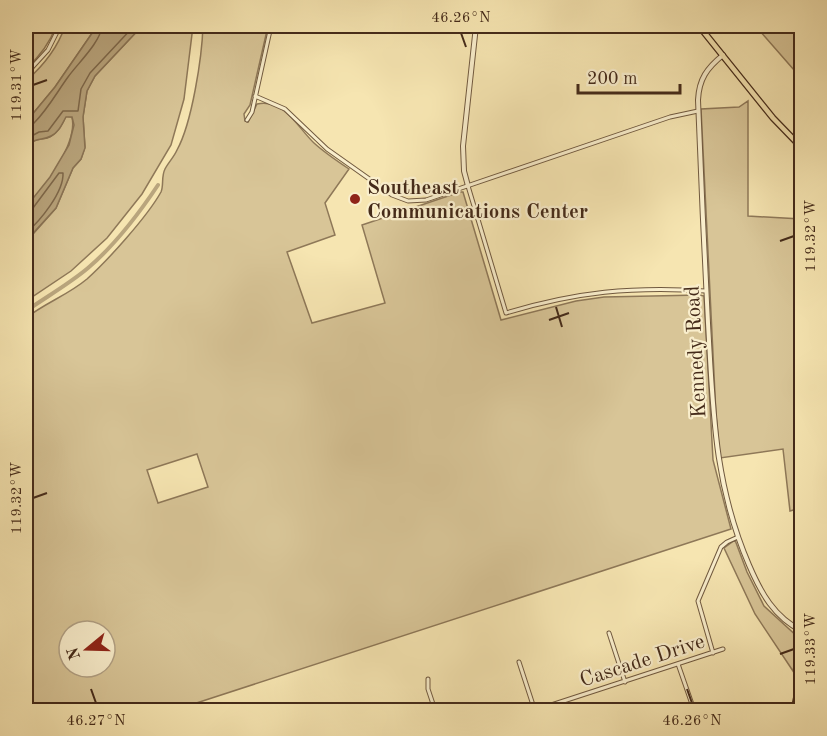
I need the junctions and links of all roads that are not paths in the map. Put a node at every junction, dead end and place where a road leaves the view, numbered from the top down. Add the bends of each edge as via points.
1 (60, 26) edge
2 (271, 26) edge
3 (476, 26) edge
4 (699, 26) edge
5 (723, 55) junction
6 (26, 74) edge
7 (255, 96) junction
8 (698, 111) junction
9 (247, 120) dead end
10 (801, 148) edge
11 (468, 186) junction
12 (706, 291) junction
13 (738, 537) junction
14 (801, 632) edge
15 (609, 633) dead end
16 (723, 649) dead end
17 (713, 653) junction
18 (519, 662) dead end
19 (678, 664) junction
20 (801, 670) edge
21 (428, 679) dead end
22 (625, 682) junction
23 (536, 710) edge
24 (435, 711) edge
25 (694, 711) edge
26 (794, 711) edge

1 - 6 street via 48,50
2 - 7 street
3 - 11 street via 463,146
4 - 5 main road
5 - 8 street, Kennedy Road via 701,80
5 - 10 main road
7 - 9 street
7 - 11 street via 285,109 327,149 400,199 420,201
8 - 11 street
8 - 12 street, Kennedy Road
11 - 12 street via 506,313 605,291
12 - 13 street, Kennedy Road via 715,442
13 - 14 street, Kennedy Road via 766,600 782,619
13 - 17 street via 721,547 698,601
15 - 22 street
16 - 17 street, Cascade Drive
17 - 19 street, Cascade Drive
18 - 23 street
19 - 22 street, Cascade Drive
19 - 25 street
20 - 26 main road
21 - 24 street
22 - 23 street, Cascade Drive

